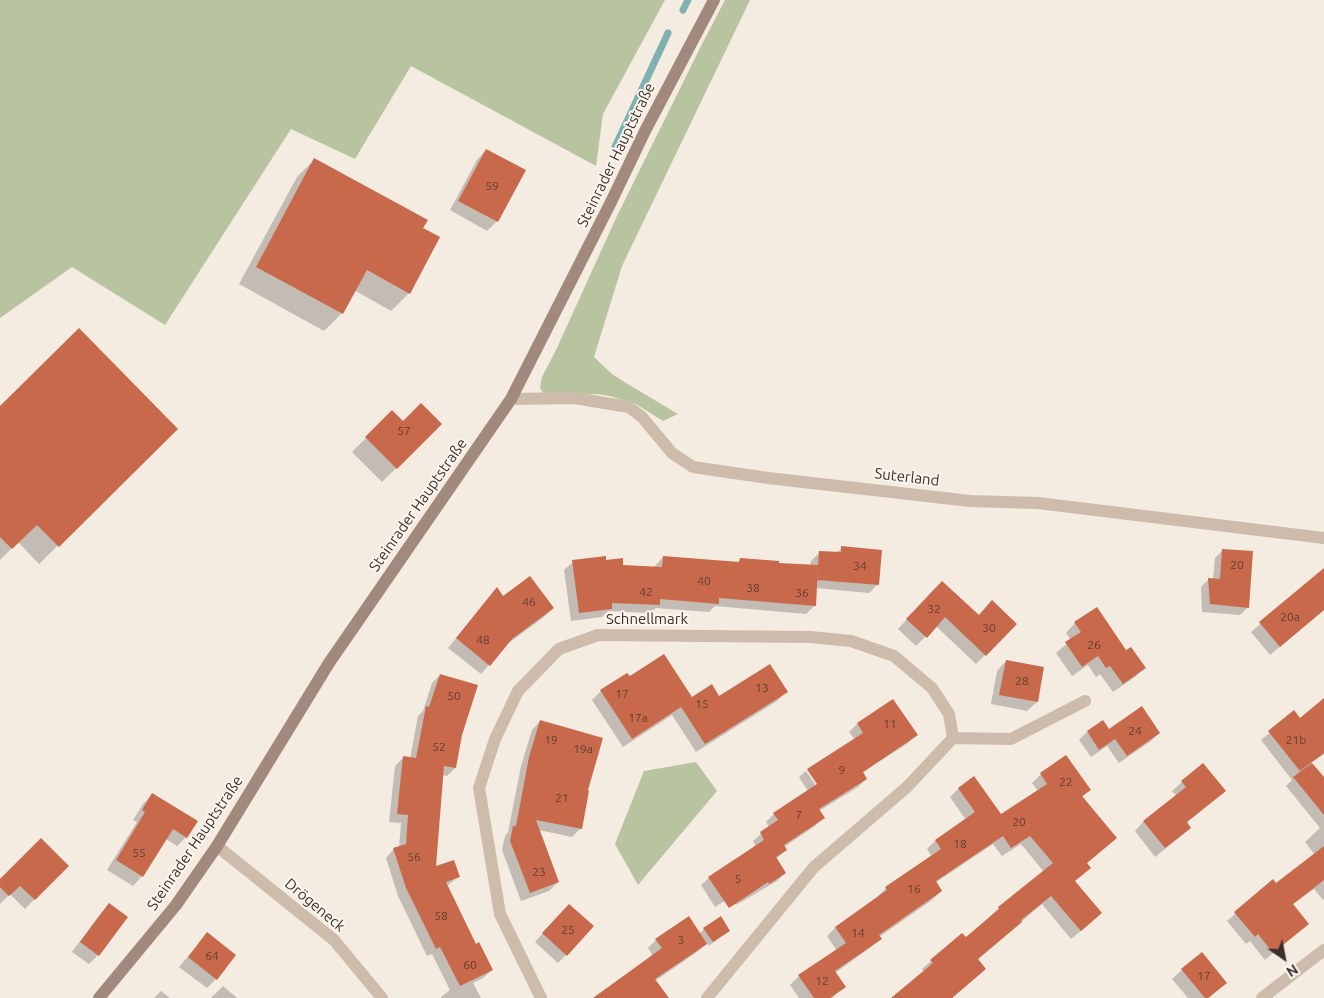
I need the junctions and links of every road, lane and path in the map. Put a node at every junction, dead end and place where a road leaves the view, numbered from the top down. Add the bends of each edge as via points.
1 (714, 0) edge
2 (511, 399) junction
3 (1324, 538) edge
4 (1085, 701) dead end
5 (954, 738) junction
6 (217, 846) junction
7 (1324, 950) edge
8 (99, 998) edge
9 (382, 998) edge
10 (542, 998) edge
11 (706, 998) edge
12 (1262, 998) edge

1 - 2 main road, Steinrader Hauptstraße
2 - 3 street, Suterland via 574,398 629,407 642,417 672,454 693,467 970,501 1038,503
2 - 6 main road, Steinrader Hauptstraße via 329,663
4 - 5 street via 1011,739
5 - 10 street, Schnellmark via 949,714 932,688 894,656 851,641 810,637 598,635 559,649 518,691 495,739 479,788 500,914
5 - 11 street via 907,787 814,867
6 - 8 main road, Steinrader Hauptstraße via 176,905
6 - 9 street, Drögeneck via 334,940
7 - 12 street

